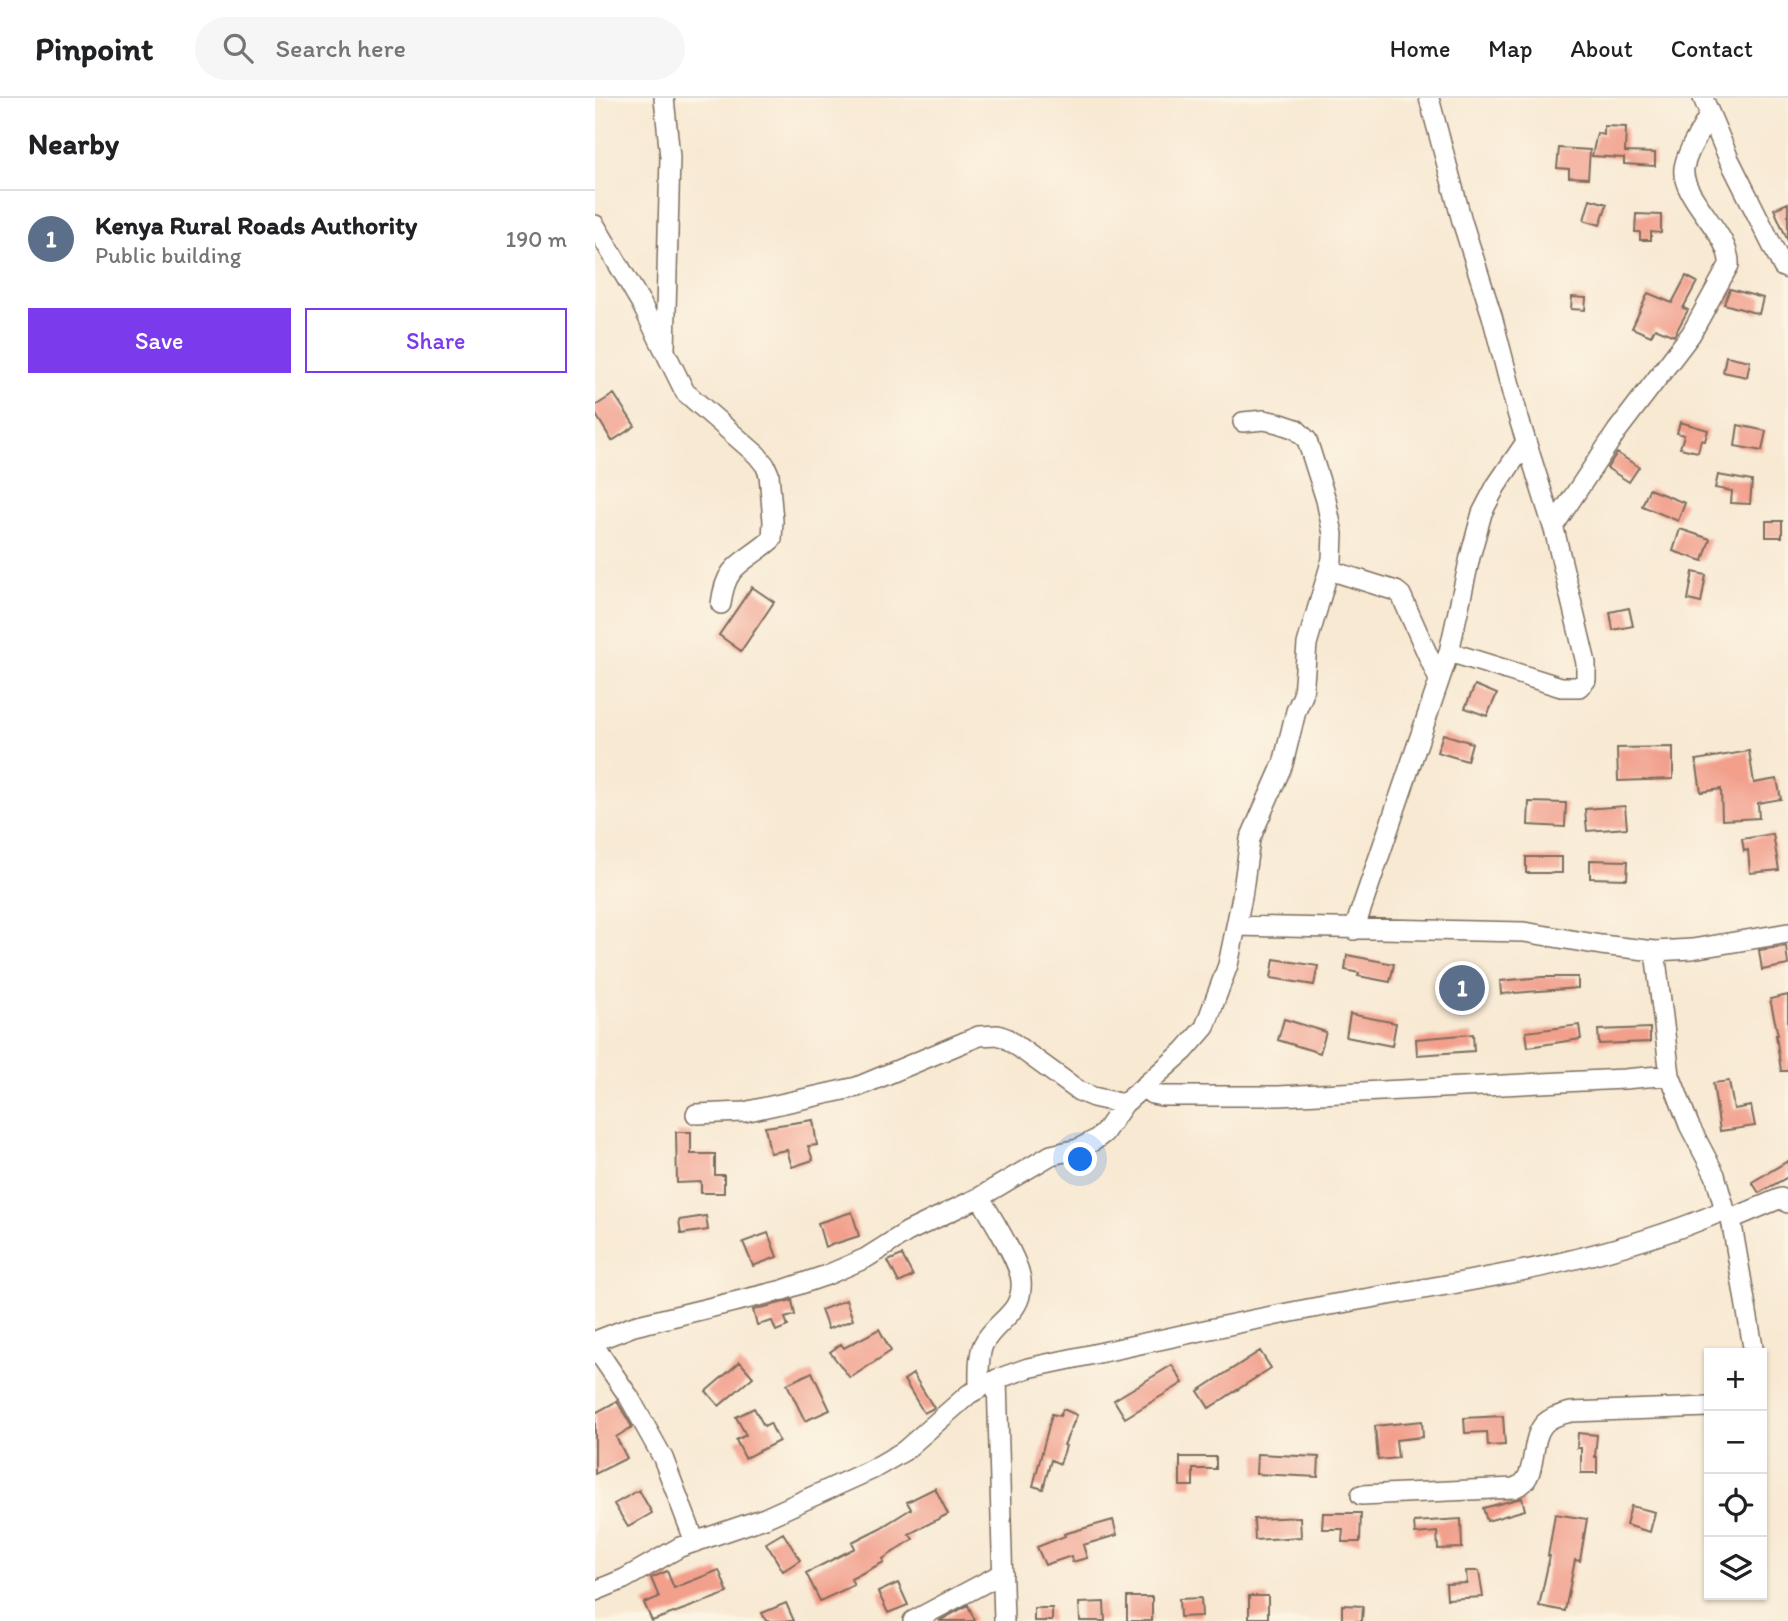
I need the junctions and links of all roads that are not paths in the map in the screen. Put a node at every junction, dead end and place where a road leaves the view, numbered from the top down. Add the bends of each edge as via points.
1 (664, 98) edge
2 (1429, 98) edge
3 (1706, 106) edge
4 (595, 225) edge
5 (1788, 269) edge
6 (665, 351) junction
7 (1243, 422) dead end
8 (1526, 442) junction
9 (1553, 527) junction
10 (1329, 570) junction
11 (721, 604) dead end
12 (1449, 652) junction
13 (1439, 680) junction
14 (1236, 926) junction
15 (1354, 930) junction
16 (1788, 933) edge
17 (1655, 951) junction
18 (1670, 1075) junction
19 (1143, 1087) junction
20 (1124, 1104) junction
21 (697, 1114) dead end
22 (980, 1197) junction
23 (1788, 1203) edge
24 (1728, 1214) junction
25 (595, 1341) edge
26 (595, 1347) edge
27 (1753, 1348) edge
28 (997, 1379) junction
29 (979, 1388) junction
30 (1704, 1407) edge
31 (1361, 1495) dead end
32 (695, 1542) junction
33 (1003, 1573) junction
34 (595, 1591) edge
35 (913, 1621) edge
36 (1004, 1621) edge

1 - 6 street via 670,157
2 - 8 street
3 - 5 street via 1783,267
3 - 9 street via 1684,174 1724,245 1729,265 1691,334 1617,431
4 - 6 street
6 - 11 street via 685,392 757,455 769,474 772,539 731,570
7 - 10 street via 1278,423 1296,429 1307,440 1332,534
8 - 9 street
8 - 12 street via 1482,513
9 - 12 street via 1586,680 1579,687 1561,687
10 - 13 street via 1401,595
10 - 14 street via 1307,644 1303,695 1288,747 1250,839
12 - 13 street
13 - 15 street
14 - 15 street
14 - 19 street via 1229,965 1205,1027
15 - 17 street via 1524,932
16 - 17 street
17 - 18 street
18 - 19 street via 1279,1096 1162,1096
18 - 24 street
19 - 20 street
20 - 21 street via 1079,1091 1006,1038 989,1035 857,1087 744,1112
20 - 22 street via 1095,1140 1051,1155
22 - 25 street via 827,1276 634,1326
22 - 29 street via 1021,1282 1013,1312 985,1341
23 - 24 street via 1781,1198
24 - 27 street
24 - 28 street via 1539,1268 1291,1313 1028,1368
26 - 32 street via 663,1458
28 - 29 street
28 - 33 street
29 - 32 street via 904,1451 873,1469 765,1518
30 - 31 street via 1556,1416 1538,1432 1529,1473 1514,1488
32 - 34 street
33 - 35 street
33 - 36 street

